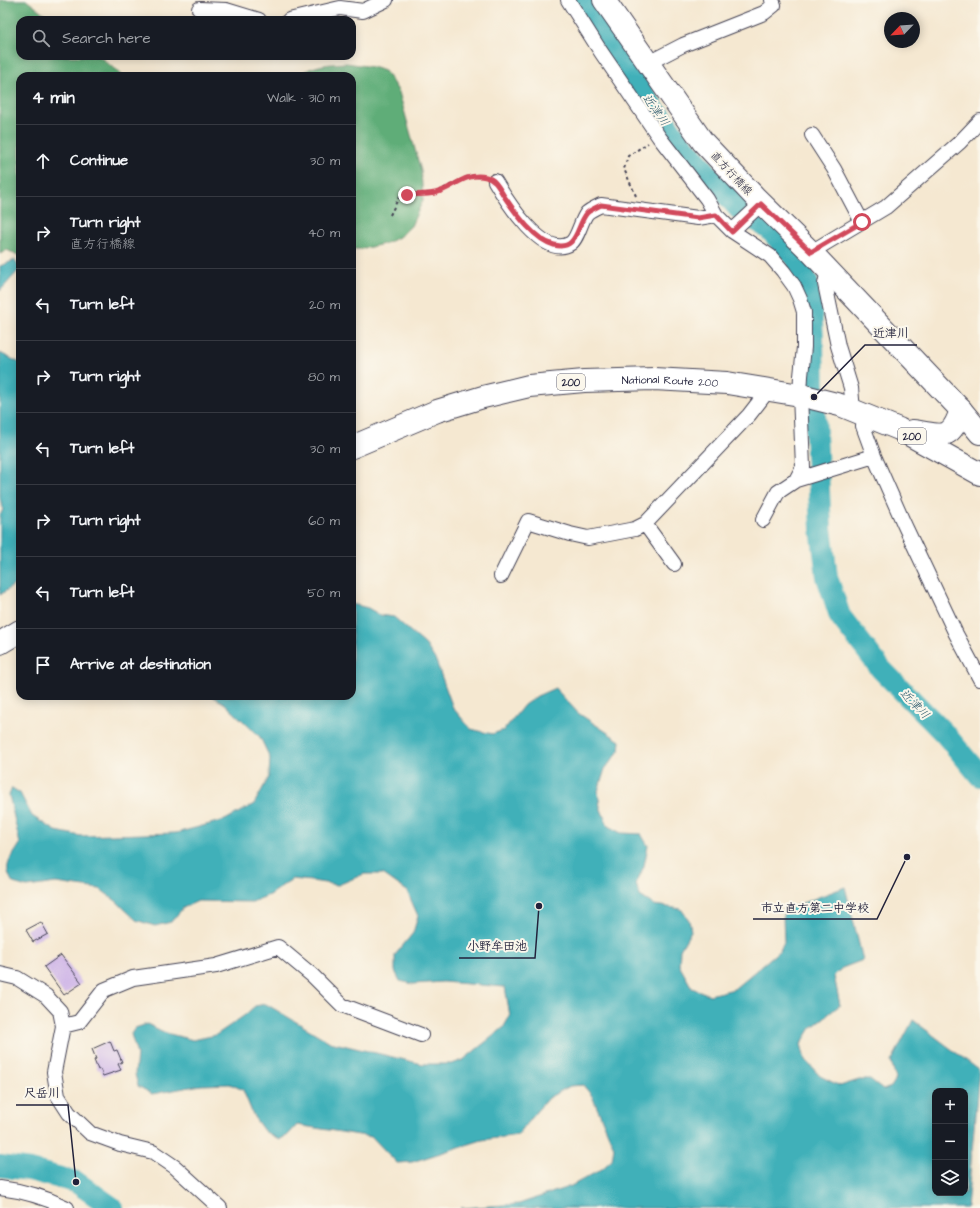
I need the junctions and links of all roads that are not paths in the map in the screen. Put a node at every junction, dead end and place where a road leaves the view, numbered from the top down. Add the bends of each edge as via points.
1 (386, 0) edge
2 (568, 0) edge
3 (604, 0) edge
4 (772, 0) edge
5 (200, 9) dead end
6 (246, 16) edge
7 (306, 16) edge
8 (648, 63) junction
9 (980, 121) edge
10 (812, 135) dead end
11 (495, 182) road end
12 (758, 207) junction
13 (716, 215) junction
14 (862, 222) junction
15 (734, 230) junction
16 (811, 252) junction
17 (828, 270) junction
18 (762, 389) junction
19 (800, 395) junction
20 (852, 410) junction
21 (961, 410) junction
22 (899, 429) junction
23 (980, 433) edge
24 (356, 445) edge
25 (874, 456) junction
26 (980, 474) edge
27 (801, 478) junction
28 (763, 520) dead end
29 (645, 524) junction
30 (674, 564) dead end
31 (501, 576) dead end
32 (16, 633) edge
33 (0, 643) edge
34 (980, 680) edge
35 (0, 974) edge
36 (63, 1026) junction
37 (421, 1035) dead end
38 (0, 1188) edge
39 (67, 1208) edge
40 (220, 1208) edge

1 - 7 street via 363,11 340,8
2 - 13 street via 659,137 707,199
3 - 8 main road, 直方行橋線
4 - 8 street via 774,5 764,13 683,45
5 - 6 street via 226,10
8 - 12 main road, 直方行橋線 via 704,142
9 - 14 street via 886,207
10 - 14 street via 834,169
11 - 13 street via 526,226 553,245 563,246 572,242 588,212 601,205 698,218
12 - 15 street
12 - 16 main road, 直方行橋線
13 - 15 street
14 - 16 street
15 - 19 street via 770,256 794,286 800,299 804,312 804,347
16 - 17 main road, 直方行橋線
17 - 20 street via 825,284 838,346 851,388
17 - 21 main road, 直方行橋線
18 - 19 main road, National Route 200 / 200
18 - 24 main road, National Route 200 / 200 via 727,383 654,379 529,386 437,411
18 - 29 street via 763,397 749,415
19 - 20 main road, National Route 200 / 200
19 - 27 street via 803,467
20 - 22 main road, National Route 200 / 200
20 - 25 street via 863,426
21 - 22 main road via 956,425 939,436
21 - 23 main road, 直方行橋線
22 - 26 main road, National Route 200 / 200
25 - 27 street
25 - 34 street
27 - 28 street via 778,492
29 - 30 street
29 - 31 street via 635,529 588,538 528,521
32 - 33 main road
35 - 36 street via 17,978 46,996 60,1011
36 - 37 street via 79,1022 104,990 133,978 216,966 278,947 313,976 342,1005
36 - 40 street via 54,1072 58,1096 69,1113 90,1133 153,1152 175,1167
38 - 39 street via 29,1193

